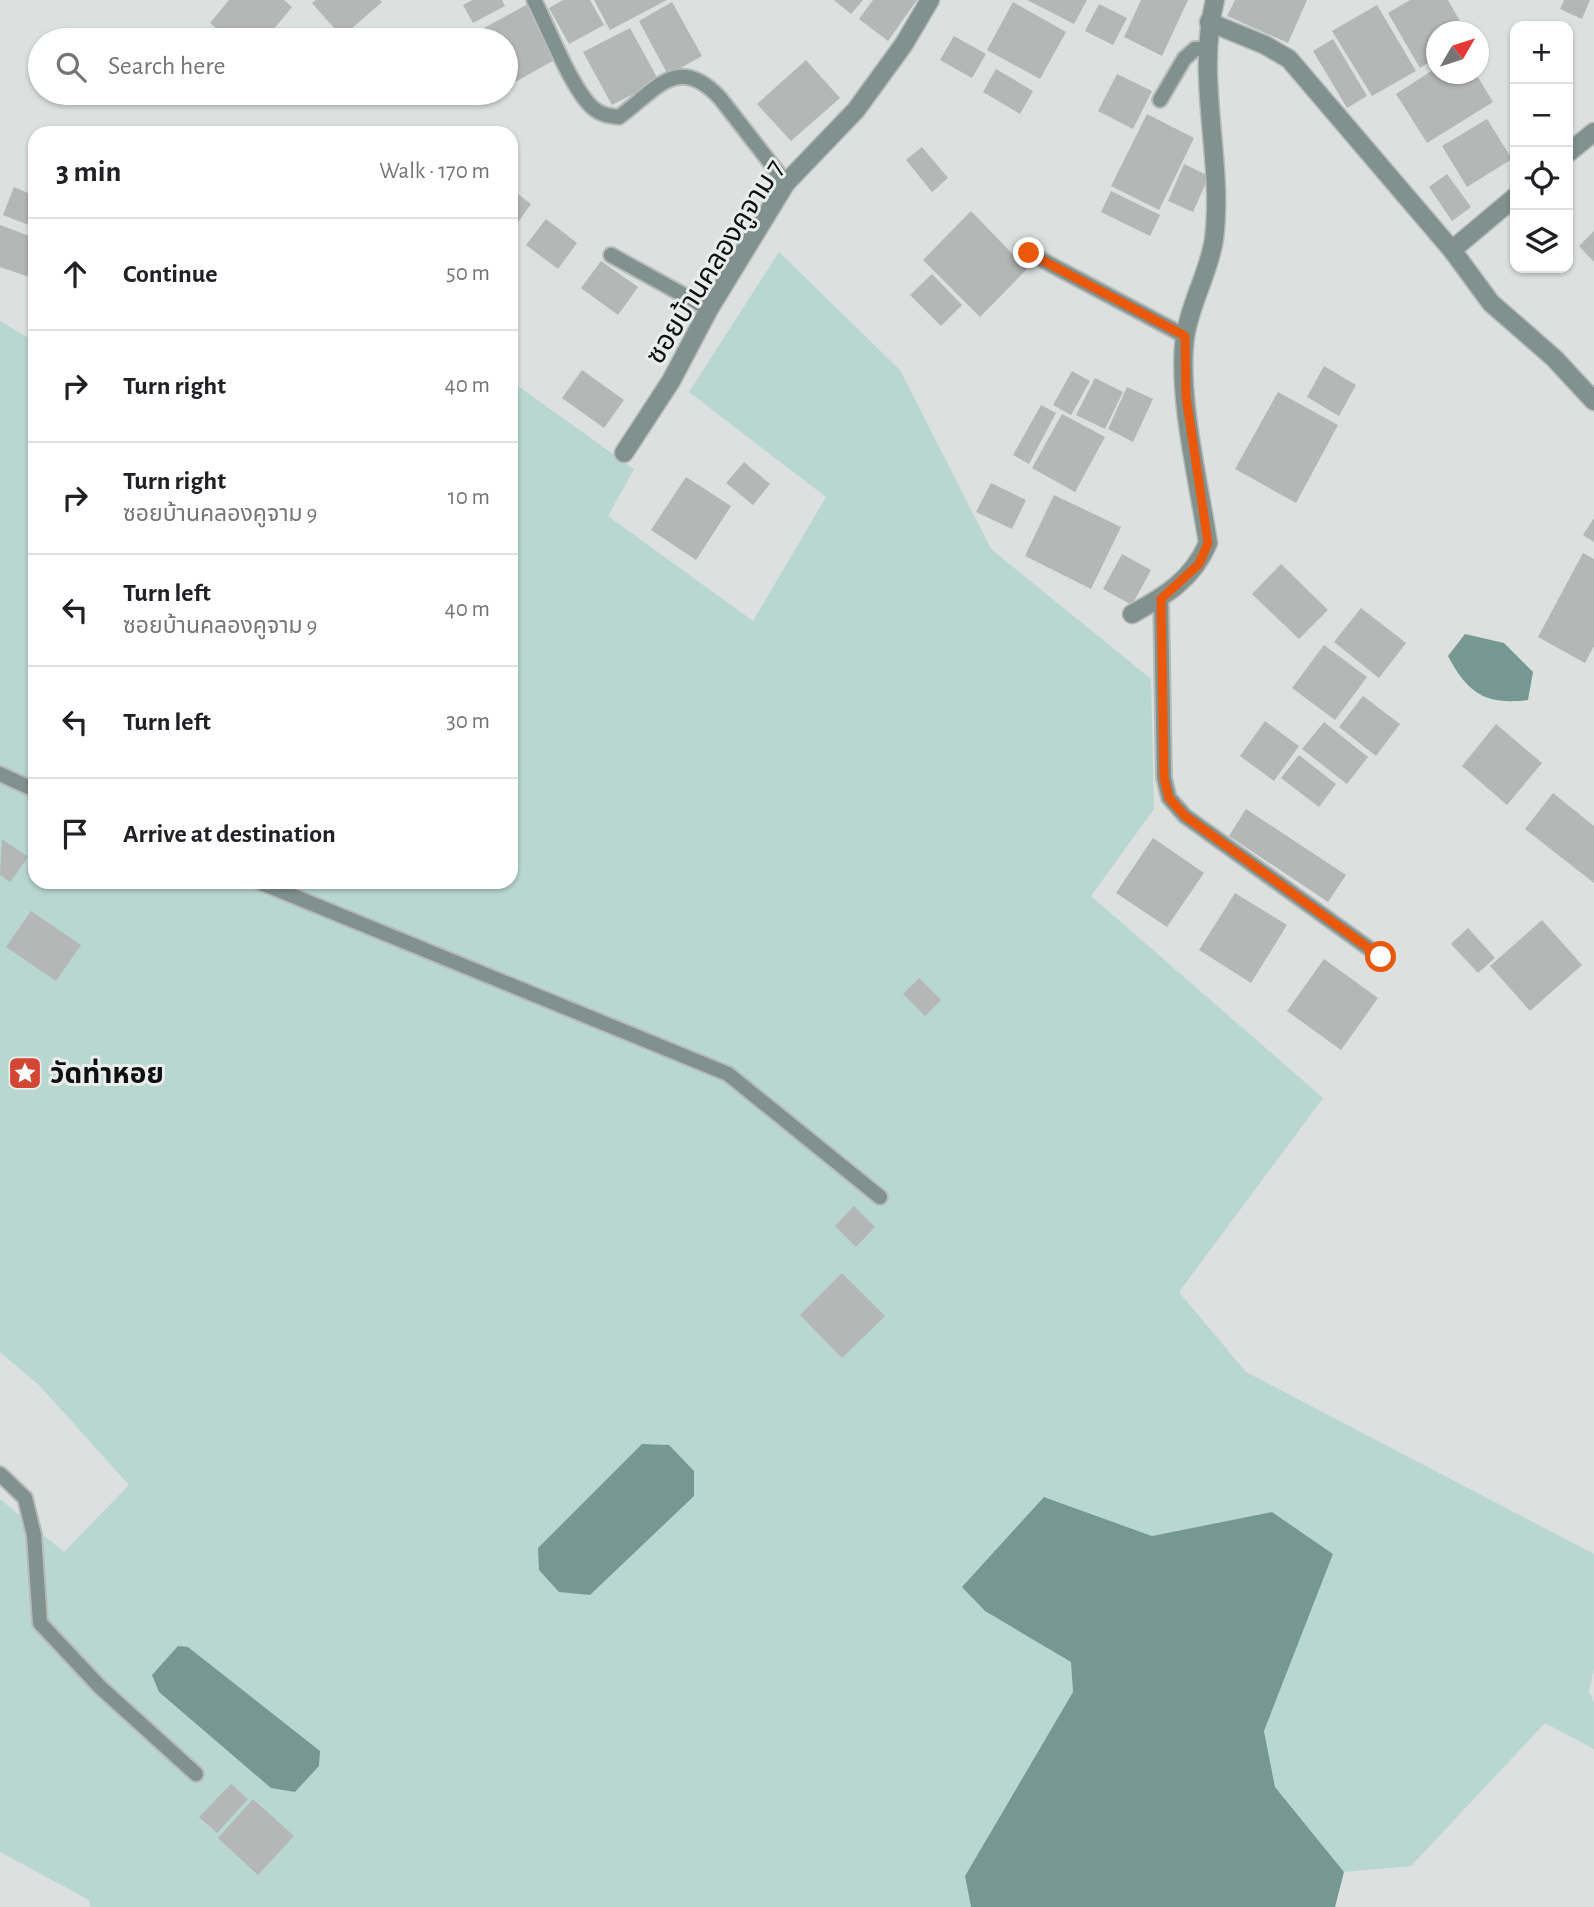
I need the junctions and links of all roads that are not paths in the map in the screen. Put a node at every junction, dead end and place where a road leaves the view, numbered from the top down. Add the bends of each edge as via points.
1 (534, 0) edge
2 (930, 0) edge
3 (1215, 0) edge
4 (1209, 22) junction
5 (1208, 49) junction
6 (1160, 100) dead end
7 (1594, 132) edge
8 (1573, 149) edge
9 (786, 183) junction
10 (1510, 201) edge
11 (1452, 250) junction
12 (1029, 253) dead end
13 (611, 255) dead end
14 (709, 309) junction
15 (1185, 336) junction
16 (1594, 401) edge
17 (624, 453) dead end
18 (1161, 599) junction
19 (1132, 614) dead end
20 (0, 774) edge
21 (28, 787) edge
22 (276, 889) edge
23 (1381, 957) dead end
24 (880, 1197) dead end
25 (0, 1474) edge
26 (196, 1774) dead end

1 - 9 lane via 593,108 619,117 675,75 689,75 720,98
2 - 9 street, ซอยบ้านคลองคูจาม 7 via 856,110
3 - 4 street
4 - 5 street
4 - 11 street via 1289,59
5 - 6 lane via 1195,49 1184,59
5 - 15 street via 1213,239
7 - 8 street
9 - 14 street, ซอยบ้านคลองคูจาม 7
10 - 11 street
11 - 16 street via 1491,303 1554,358
12 - 15 lane
13 - 14 lane
14 - 17 street, ซอยบ้านคลองคูจาม 7 via 671,381
15 - 18 street via 1186,396 1208,543 1199,564
18 - 19 street
18 - 23 lane via 1164,778 1169,798 1185,816
20 - 21 lane
22 - 24 lane via 728,1074
25 - 26 lane via 25,1498 34,1535 40,1623 100,1687

